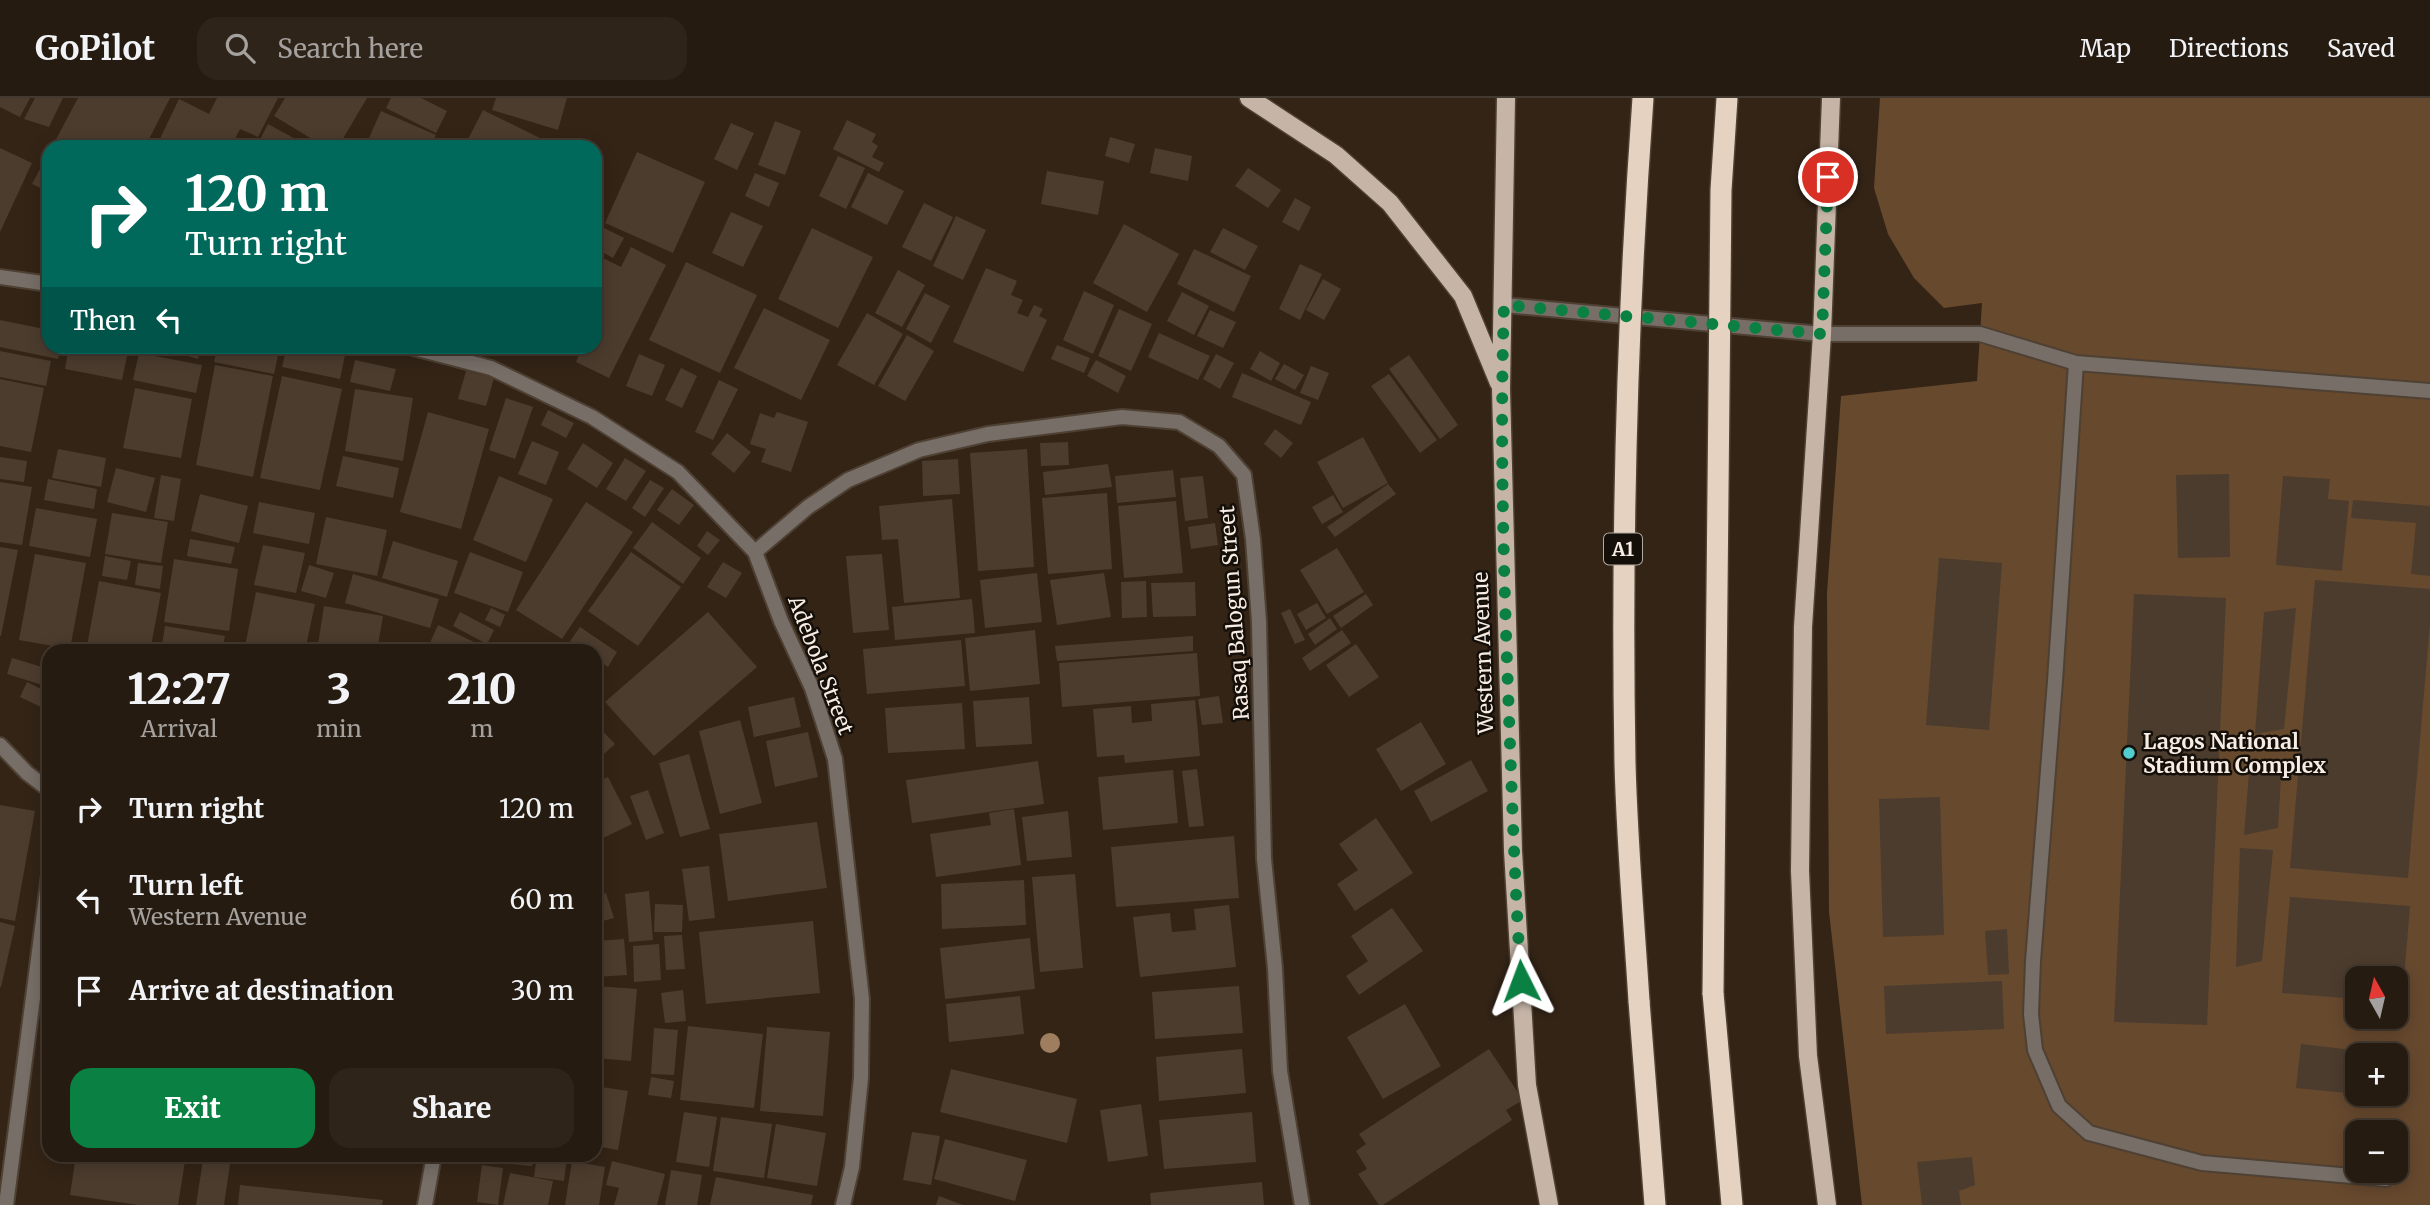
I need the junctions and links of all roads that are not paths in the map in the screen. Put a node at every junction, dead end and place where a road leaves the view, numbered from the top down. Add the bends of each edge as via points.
1 (1249, 98) edge
2 (1506, 98) edge
3 (1643, 98) edge
4 (1727, 98) edge
5 (1831, 98) edge
6 (0, 276) edge
7 (42, 283) edge
8 (1504, 305) junction
9 (1822, 334) junction
10 (437, 354) edge
11 (2076, 363) junction
12 (1501, 389) junction
13 (2430, 391) edge
14 (755, 552) junction
15 (0, 745) edge
16 (42, 785) edge
17 (42, 929) edge
18 (433, 1162) edge
19 (2345, 1175) edge
20 (6, 1205) edge
21 (425, 1205) edge
22 (843, 1205) edge
23 (1303, 1205) edge
24 (1549, 1205) edge
25 (1655, 1205) edge
26 (1732, 1205) edge
27 (1827, 1205) edge

1 - 12 main road via 1336,155 1390,203 1464,296
2 - 8 main road, Western Avenue
3 - 25 highway, A1, bridge via 1633,226 1623,541 1625,766
4 - 26 highway, bridge via 1721,190 1713,993
5 - 9 main road
6 - 7 street
8 - 9 street
8 - 12 main road, Western Avenue
9 - 11 street via 1980,334
9 - 27 main road via 1803,626 1800,871 1808,1056
10 - 14 street, Adebola Street via 491,368 592,417 678,472
11 - 13 street
11 - 19 street via 2033,961 2035,1050 2059,1106 2089,1133 2202,1163
12 - 24 main road, Western Avenue via 1514,865 1527,1085
14 - 22 street, Adebola Street via 812,688 835,759 862,999 861,1078 852,1167
14 - 23 street, Rasaq Balogun Street via 848,480 919,450 988,433 1122,416 1179,422 1219,446 1244,475 1259,622 1264,859 1280,1071
15 - 16 street
17 - 20 street
18 - 21 street

